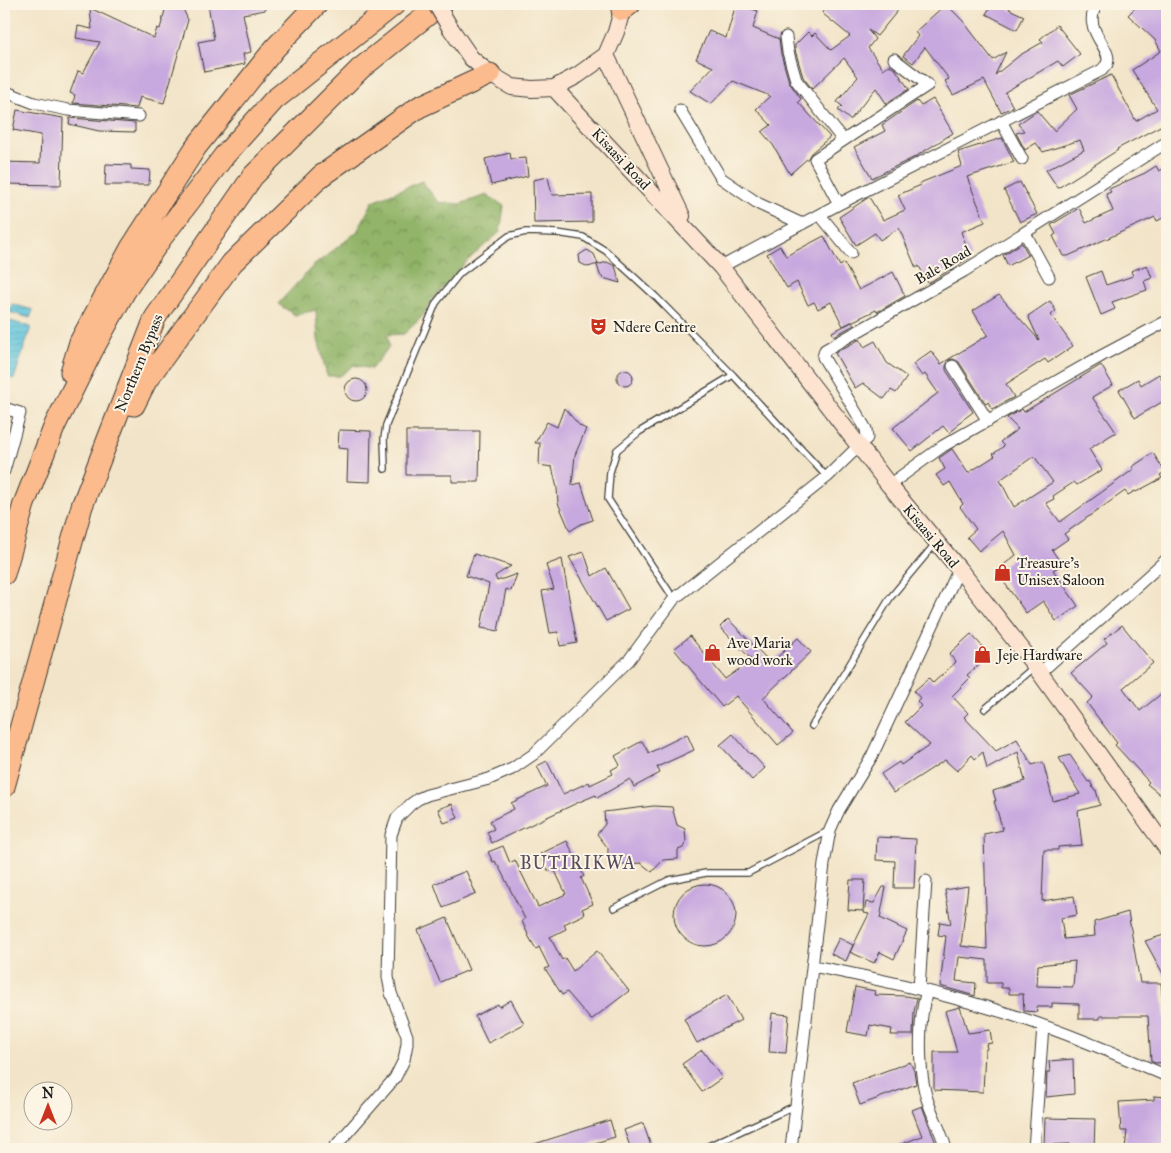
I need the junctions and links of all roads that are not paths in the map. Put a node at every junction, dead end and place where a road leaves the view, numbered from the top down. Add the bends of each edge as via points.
1 (317, 4) edge
2 (395, 4) edge
3 (436, 4) edge
4 (442, 4) edge
5 (1098, 4) edge
6 (624, 6) edge
7 (786, 37) dead end
8 (606, 55) junction
9 (894, 59) dead end
10 (490, 74) junction
11 (554, 88) junction
12 (4, 91) edge
13 (680, 110) dead end
14 (139, 116) dead end
15 (1001, 121) junction
16 (843, 140) junction
17 (1167, 143) edge
18 (1022, 160) dead end
19 (839, 204) junction
20 (820, 215) junction
21 (802, 224) junction
22 (688, 230) junction
23 (1025, 233) junction
24 (851, 253) dead end
25 (721, 267) junction
26 (1049, 277) dead end
27 (1167, 321) edge
28 (953, 366) dead end
29 (732, 375) junction
30 (4, 408) edge
31 (988, 421) junction
32 (55, 425) junction
33 (860, 446) junction
34 (385, 469) dead end
35 (4, 471) edge
36 (827, 477) junction
37 (890, 485) junction
38 (82, 506) junction
39 (937, 543) junction
40 (1167, 559) edge
41 (959, 569) junction
42 (4, 574) edge
43 (674, 599) junction
44 (1038, 669) junction
45 (985, 709) dead end
46 (812, 726) dead end
47 (4, 787) edge
48 (830, 830) junction
49 (1167, 846) edge
50 (926, 881) dead end
51 (614, 908) dead end
52 (813, 966) junction
53 (923, 990) junction
54 (1043, 1026) junction
55 (1167, 1076) edge
56 (796, 1105) junction
57 (333, 1149) edge
58 (702, 1149) edge
59 (791, 1149) edge
60 (946, 1149) edge
61 (1034, 1149) edge

1 - 32 highway via 275,48 196,147 131,248 80,342
2 - 32 highway via 274,100 224,156 125,292
3 - 10 main road, bridge via 471,58
4 - 38 highway, Northern Bypass via 360,69 253,176 155,318
5 - 15 street via 1093,10 1092,20 1108,57 1107,64 1102,70
6 - 8 main road
7 - 16 street via 796,80
8 - 11 main road
8 - 22 main road, Kisaasi Road
9 - 16 street via 928,85
10 - 11 main road via 512,87
10 - 38 highway via 419,107 321,176 232,263 146,381
11 - 22 main road, Kisaasi Road
12 - 14 street via 34,103 68,110
13 - 21 street via 721,178 759,204
15 - 18 street
15 - 19 street
16 - 19 street via 815,160
17 - 23 street, Bale Road
19 - 20 street
20 - 21 street
20 - 24 street
21 - 25 street
22 - 25 main road, Kisaasi Road
23 - 26 street
23 - 33 street, Bale Road via 825,350 823,357 866,430 867,438
25 - 33 main road, Kisaasi Road
27 - 31 street
28 - 31 street
29 - 34 lane via 606,251 583,237 526,232 509,236 460,273 436,303 386,425
29 - 36 lane
29 - 43 lane via 639,432 617,450 610,472 608,499
30 - 35 street via 20,413
31 - 37 street via 943,446
32 - 42 highway via 24,504
33 - 36 street
33 - 37 main road, Kisaasi Road
36 - 43 street
37 - 39 main road, Kisaasi Road
38 - 47 highway, Northern Bypass
39 - 41 main road, Kisaasi Road
39 - 46 lane via 890,598
40 - 44 street
41 - 44 main road, Kisaasi Road
41 - 48 street via 872,756
43 - 57 street via 629,660 534,754 489,779 427,795 411,804 398,818 391,835 388,977 407,1036 406,1052 395,1078
44 - 45 lane
44 - 49 main road, Kisaasi Road
48 - 51 lane via 748,873 706,873 669,880
48 - 52 street
50 - 53 street
52 - 53 street
52 - 56 street
53 - 54 street
53 - 60 street via 923,1073 928,1101
54 - 55 street
54 - 61 street
56 - 58 lane
56 - 59 street

